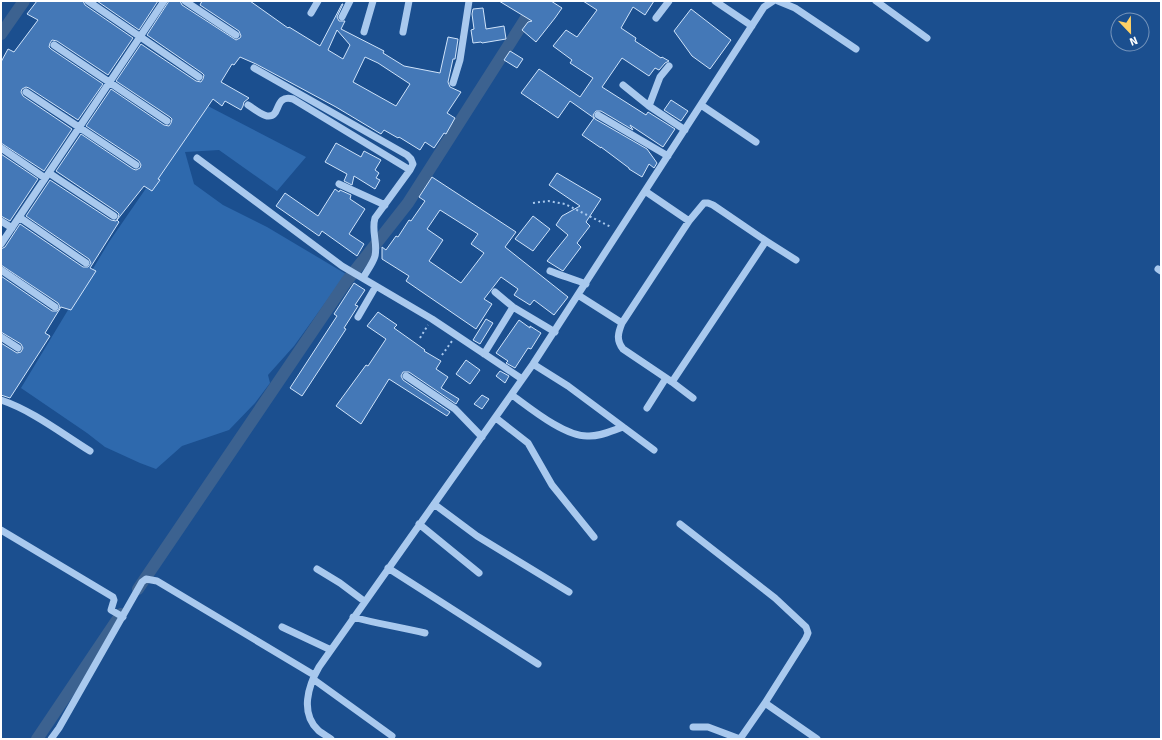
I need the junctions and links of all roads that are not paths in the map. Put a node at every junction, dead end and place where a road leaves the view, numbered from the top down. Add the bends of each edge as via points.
1 (88, 1) edge
2 (164, 1) edge
3 (185, 1) edge
4 (318, 1) edge
5 (350, 1) edge
6 (373, 1) edge
7 (409, 1) edge
8 (469, 1) edge
9 (669, 1) edge
10 (715, 1) edge
11 (773, 1) edge
12 (778, 1) edge
13 (876, 1) edge
14 (311, 13) dead end
15 (342, 17) dead end
16 (656, 18) dead end
17 (752, 26) junction
18 (364, 32) dead end
19 (403, 32) dead end
20 (140, 36) junction
21 (236, 36) dead end
22 (927, 38) dead end
23 (54, 45) dead end
24 (856, 49) dead end
25 (669, 66) dead end
26 (254, 68) dead end
27 (200, 77) dead end
28 (109, 82) junction
29 (453, 83) dead end
30 (623, 85) dead end
31 (26, 92) dead end
32 (248, 105) dead end
33 (701, 105) junction
34 (649, 106) junction
35 (324, 108) junction
36 (319, 115) junction
37 (598, 115) dead end
38 (167, 122) dead end
39 (80, 127) junction
40 (685, 130) junction
41 (756, 142) dead end
42 (1, 148) edge
43 (668, 156) junction
44 (197, 158) dead end
45 (136, 165) dead end
46 (410, 170) junction
47 (47, 175) junction
48 (339, 184) dead end
49 (645, 191) junction
50 (385, 205) junction
51 (114, 216) dead end
52 (18, 217) junction
53 (1, 221) edge
54 (689, 221) junction
55 (12, 228) junction
56 (766, 241) junction
57 (1, 244) edge
58 (796, 260) dead end
59 (86, 263) dead end
60 (1, 270) edge
61 (550, 271) dead end
62 (363, 278) junction
63 (586, 284) junction
64 (376, 286) junction
65 (495, 292) dead end
66 (578, 295) junction
67 (55, 307) dead end
68 (513, 307) junction
69 (358, 317) dead end
70 (622, 323) junction
71 (555, 332) junction
72 (1, 337) edge
73 (18, 348) dead end
74 (484, 354) junction
75 (533, 364) junction
76 (406, 376) dead end
77 (522, 379) junction
78 (669, 380) junction
79 (512, 395) junction
80 (693, 398) dead end
81 (1, 400) edge
82 (647, 408) dead end
83 (496, 418) junction
84 (622, 427) junction
85 (482, 437) junction
86 (654, 450) dead end
87 (90, 451) dead end
88 (434, 504) junction
89 (419, 524) junction
90 (680, 524) dead end
91 (1, 530) edge
92 (594, 537) dead end
93 (388, 568) junction
94 (317, 569) dead end
95 (479, 573) dead end
96 (569, 592) dead end
97 (364, 601) junction
98 (122, 617) junction
99 (353, 617) junction
100 (282, 627) dead end
101 (425, 633) dead end
102 (331, 650) junction
103 (538, 664) dead end
104 (314, 677) junction
105 (765, 703) junction
106 (693, 727) dead end
107 (392, 736) dead end
108 (51, 739) edge
109 (331, 739) edge
110 (740, 739) edge
111 (817, 739) edge

1 - 20 street
2 - 20 street
3 - 21 street
4 - 14 street
5 - 15 street
6 - 18 street
7 - 19 street
8 - 29 street via 460,60
9 - 16 street
10 - 17 street
11 - 17 street via 764,7
12 - 24 street via 795,8
13 - 22 street
17 - 33 street
20 - 27 street
20 - 28 street
23 - 28 street
25 - 34 street via 660,77
26 - 35 street
28 - 38 street
28 - 39 street
30 - 34 street
31 - 39 street
32 - 36 street via 266,116 271,116 280,102 287,98
33 - 40 street
33 - 41 street
34 - 40 street
35 - 36 street
35 - 46 street via 408,155 413,164
36 - 46 street
37 - 43 street
39 - 45 street
39 - 47 street
40 - 43 street
42 - 47 street
43 - 49 street
44 - 62 street via 336,262
46 - 50 street
47 - 51 street
47 - 52 street
48 - 50 street
49 - 54 street
49 - 63 street
50 - 62 street via 375,218 375,256
52 - 55 street
52 - 59 street
53 - 55 street
54 - 56 street via 702,205 708,203
54 - 70 street
55 - 57 street
56 - 58 street
56 - 78 street
60 - 67 street
61 - 63 street
62 - 64 street
63 - 66 street
64 - 69 street
64 - 74 street
65 - 68 street
66 - 70 street
66 - 71 street
68 - 71 street
68 - 74 street
70 - 78 street via 617,335 623,349
71 - 75 street
72 - 73 street
74 - 77 street
75 - 77 street
75 - 84 street via 568,386
76 - 85 street via 456,409
77 - 79 street
78 - 80 street
78 - 82 street
79 - 83 street
79 - 84 street via 538,414 577,435 598,435
81 - 87 street via 30,413
83 - 85 street
83 - 92 street via 528,443 552,485
84 - 86 street
85 - 88 street
88 - 89 street
88 - 96 street via 476,536
89 - 93 street
89 - 95 street
90 - 105 street via 774,598 806,627 806,638
91 - 98 street via 113,597 111,610
93 - 97 street
93 - 103 street
94 - 97 street
97 - 99 street
98 - 104 street via 142,582 146,579 157,581
98 - 108 street
99 - 101 street
99 - 102 street
100 - 102 street
102 - 104 street
104 - 107 street
104 - 109 street via 309,690 308,715 318,730
105 - 110 street
105 - 111 street
106 - 110 street via 708,727

